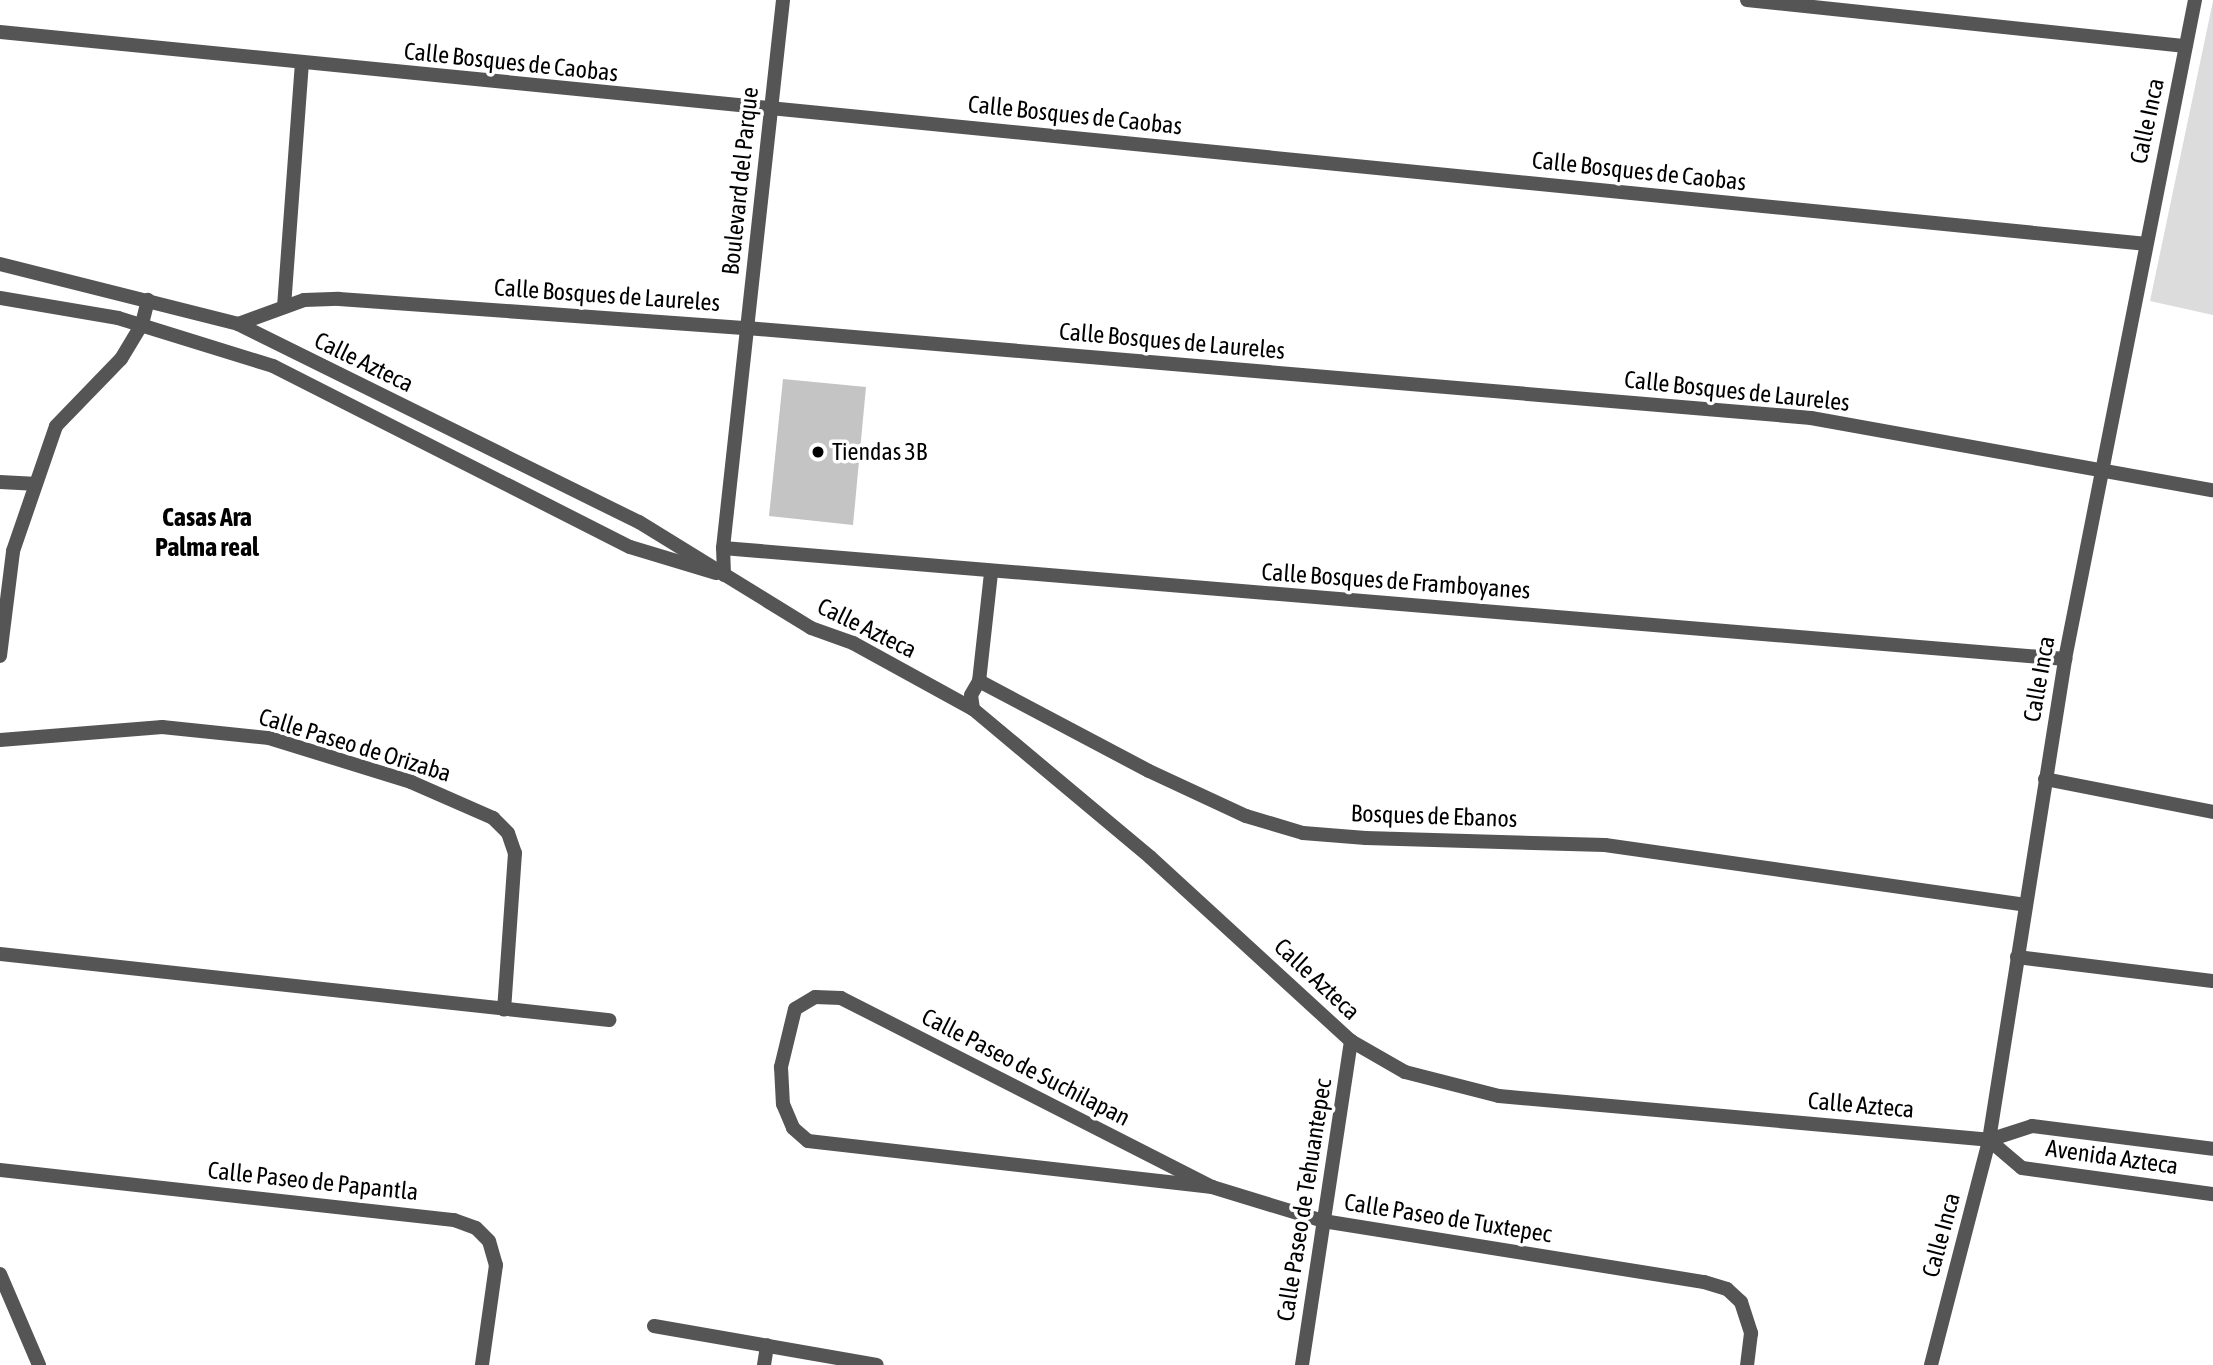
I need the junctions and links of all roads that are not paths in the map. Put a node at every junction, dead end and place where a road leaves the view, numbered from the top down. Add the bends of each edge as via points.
1 (783, 0) edge
2 (1748, 0) edge
3 (2195, 0) edge
4 (0, 32) edge
5 (2186, 46) junction
6 (302, 63) junction
7 (771, 111) junction
8 (2146, 244) junction
9 (0, 264) edge
10 (0, 298) edge
11 (148, 300) junction
12 (284, 307) junction
13 (142, 324) junction
14 (238, 324) junction
15 (747, 328) junction
16 (2102, 467) junction
17 (0, 482) edge
18 (33, 484) junction
19 (2213, 490) edge
20 (723, 548) junction
21 (991, 573) junction
22 (724, 575) junction
23 (0, 656) edge
24 (2065, 659) junction
25 (979, 681) junction
26 (973, 709) junction
27 (0, 740) edge
28 (2045, 779) junction
29 (2213, 812) edge
30 (2026, 905) junction
31 (0, 954) edge
32 (2017, 957) junction
33 (2213, 981) edge
34 (815, 997) joint
35 (504, 1010) junction
36 (609, 1020) dead end
37 (1351, 1041) junction
38 (1990, 1139) junction
39 (2213, 1149) edge
40 (0, 1170) edge
41 (1212, 1188) junction
42 (2213, 1194) edge
43 (1323, 1221) junction
44 (0, 1274) edge
45 (654, 1326) dead end
46 (767, 1345) junction
47 (39, 1365) edge
48 (482, 1365) edge
49 (764, 1365) edge
50 (877, 1365) edge
51 (1302, 1365) edge
52 (1747, 1365) edge
53 (1931, 1365) edge

1 - 7 street, Boulevard del Parque
2 - 5 street
3 - 5 street, Calle Inca
4 - 6 street, Calle Bosques de Caobas
5 - 8 street, Calle Inca
6 - 7 street, Calle Bosques de Caobas
6 - 12 street
7 - 8 street, Calle Bosques de Caobas
7 - 15 street, Boulevard del Parque
8 - 16 street, Calle Inca
9 - 11 street, Calle Azteca
10 - 13 street, Calle Azteca
11 - 13 street
11 - 14 street, Calle Azteca
12 - 14 street, Calle Bosques de Laureles
12 - 15 street, Calle Bosques de Laureles via 304,300 339,299
13 - 18 street via 121,359 56,426
13 - 22 street, Calle Azteca via 273,366 631,547 668,562
14 - 22 street, Calle Azteca via 639,522 683,545
15 - 16 street, Calle Bosques de Laureles via 1811,418
15 - 20 street, Boulevard del Parque
16 - 19 street, Calle Bosques de Laureles
16 - 24 street, Calle Inca
17 - 18 street
18 - 23 street via 13,551
20 - 21 street, Calle Bosques de Framboyanes
20 - 22 street, Boulevard del Parque
21 - 24 street, Calle Bosques de Framboyanes via 1800,634
21 - 25 street
22 - 26 street, Calle Azteca via 811,628 853,643
24 - 28 street, Calle Inca
25 - 26 street via 971,695
25 - 30 street, Bosques de Ebanos via 1205,799 1303,833 1605,845
26 - 37 street, Calle Azteca via 1150,857
27 - 35 street, Calle Paseo de Orizaba via 162,727 269,738 411,782 493,818 508,833 515,853
28 - 29 street
28 - 30 street, Calle Inca
30 - 32 street, Calle Inca
31 - 35 street
32 - 33 street
32 - 38 street, Calle Inca
34 - 41 street, Calle Paseo de Suchilapan via 841,998
34 - 41 street, Calle Paseo de Tuxtepec via 795,1009 781,1067 783,1104 793,1128 808,1140 828,1146
35 - 36 street
37 - 38 street, Calle Azteca via 1405,1072 1499,1096
37 - 43 street, Calle Paseo de Tehuantepec
38 - 39 street, Avenida Azteca via 2032,1126
38 - 42 street, Avenida Azteca via 2022,1168
38 - 53 street, Calle Inca
40 - 48 street, Calle Paseo de Papantla via 454,1220 475,1228 489,1241 496,1265
41 - 43 street, Calle Paseo de Tuxtepec
43 - 51 street, Calle Paseo de Tehuantepec
43 - 52 street, Calle Paseo de Tuxtepec via 1727,1289 1748,1319
44 - 47 street
45 - 46 street
46 - 49 street
46 - 50 street

